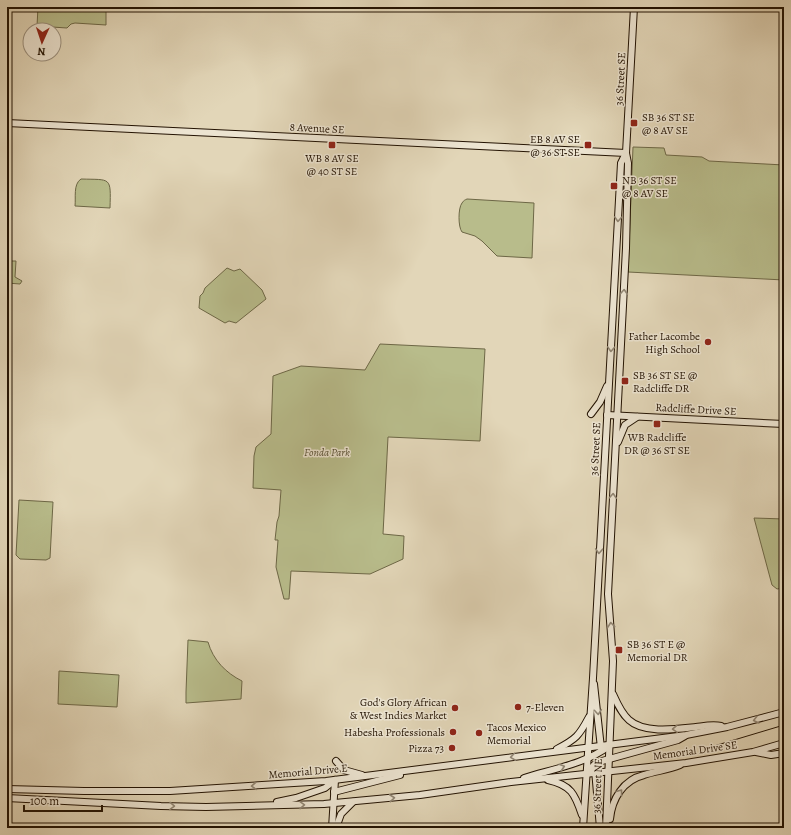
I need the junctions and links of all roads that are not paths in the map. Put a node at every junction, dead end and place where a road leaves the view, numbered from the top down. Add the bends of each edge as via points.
1 (634, 7) edge
2 (7, 123) edge
3 (626, 153) junction
4 (609, 383) junction
5 (591, 414) dead end
6 (607, 415) junction
7 (617, 415) junction
8 (638, 416) junction
9 (784, 424) edge
10 (615, 449) junction
11 (593, 678) junction
12 (612, 692) junction
13 (784, 712) edge
14 (590, 716) junction
15 (727, 727) junction
16 (686, 735) junction
17 (784, 744) edge
18 (609, 745) junction
19 (588, 747) junction
20 (601, 749) junction
21 (552, 751) junction
22 (753, 752) junction
23 (784, 753) edge
24 (590, 758) junction
25 (605, 760) junction
26 (336, 761) dead end
27 (686, 763) junction
28 (594, 765) junction
29 (424, 768) junction
30 (608, 771) junction
31 (595, 773) junction
32 (586, 774) junction
33 (365, 776) junction
34 (542, 779) junction
35 (335, 780) junction
36 (511, 782) junction
37 (7, 789) edge
38 (334, 792) junction
39 (7, 798) edge
40 (353, 802) junction
41 (333, 803) junction
42 (264, 806) junction
43 (583, 819) junction
44 (332, 828) edge
45 (336, 828) edge
46 (583, 828) edge
47 (600, 828) edge
48 (607, 828) edge

1 - 3 main road, 36 Street SE
2 - 3 main road, 8 Avenue SE
3 -> 4 main road, 36 Street SE via 621,163
7 -> 3 main road, 36 Street SE via 626,248
4 - 5 main road
4 - 6 main road, 36 Street SE
6 - 7 main road, Radcliffe Drive SE
6 -> 11 main road, 36 Street SE
7 - 8 main road, Radcliffe Drive SE
7 - 10 main road, 36 Street SE
8 - 9 main road, Radcliffe Drive SE
8 - 10 main road via 625,425
12 -> 10 main road, 36 Street SE via 613,661 608,594
11 - 14 main road, 36 Street SE
11 -> 20 main road
15 -> 12 main road via 717,725 652,729 638,725 619,708
12 - 18 main road, 36 Street SE
13 -> 15 main road, Memorial Drive SE
14 - 19 main road, 36 Street SE
14 - 21 main road via 579,735
15 - 16 main road, Memorial Drive SE
16 - 18 main road, Memorial Drive SE
16 - 25 main road via 678,740
17 - 22 main road, Memorial Drive SE
18 - 20 main road, Memorial Drive E
18 - 25 main road, 36 Street NE
19 - 20 main road, Memorial Drive E
19 - 21 main road, Memorial Drive E
19 - 24 main road, 36 Street NE
20 - 24 main road
20 - 25 main road
21 -> 29 main road, Memorial Drive E
22 - 23 main road via 771,755
22 - 27 main road, Memorial Drive SE
24 - 28 main road
24 - 32 main road, 36 Street NE
36 -> 24 main road
25 - 28 main road
25 - 30 main road
26 - 33 main road via 344,770
27 - 30 main road, Memorial Drive SE
48 -> 27 main road via 614,799 623,786 642,775
28 - 31 main road
28 - 32 main road
29 - 33 main road, Memorial Drive E
29 - 38 main road
30 - 31 main road
30 - 48 main road, 36 Street NE
31 - 32 main road
31 - 47 main road
32 - 34 main road
32 - 43 main road, 36 Street NE
33 - 35 main road, Memorial Drive E
34 - 36 main road
34 - 43 main road via 563,784 570,789 576,797
35 -> 37 main road, Memorial Drive E via 170,791
35 - 38 main road
35 - 42 main road via 325,788
40 -> 36 main road
38 - 41 main road
39 -> 42 main road via 161,806
40 - 41 main road
40 - 45 main road via 342,814
42 -> 41 main road
41 - 44 main road
43 - 46 main road, 36 Street NE

